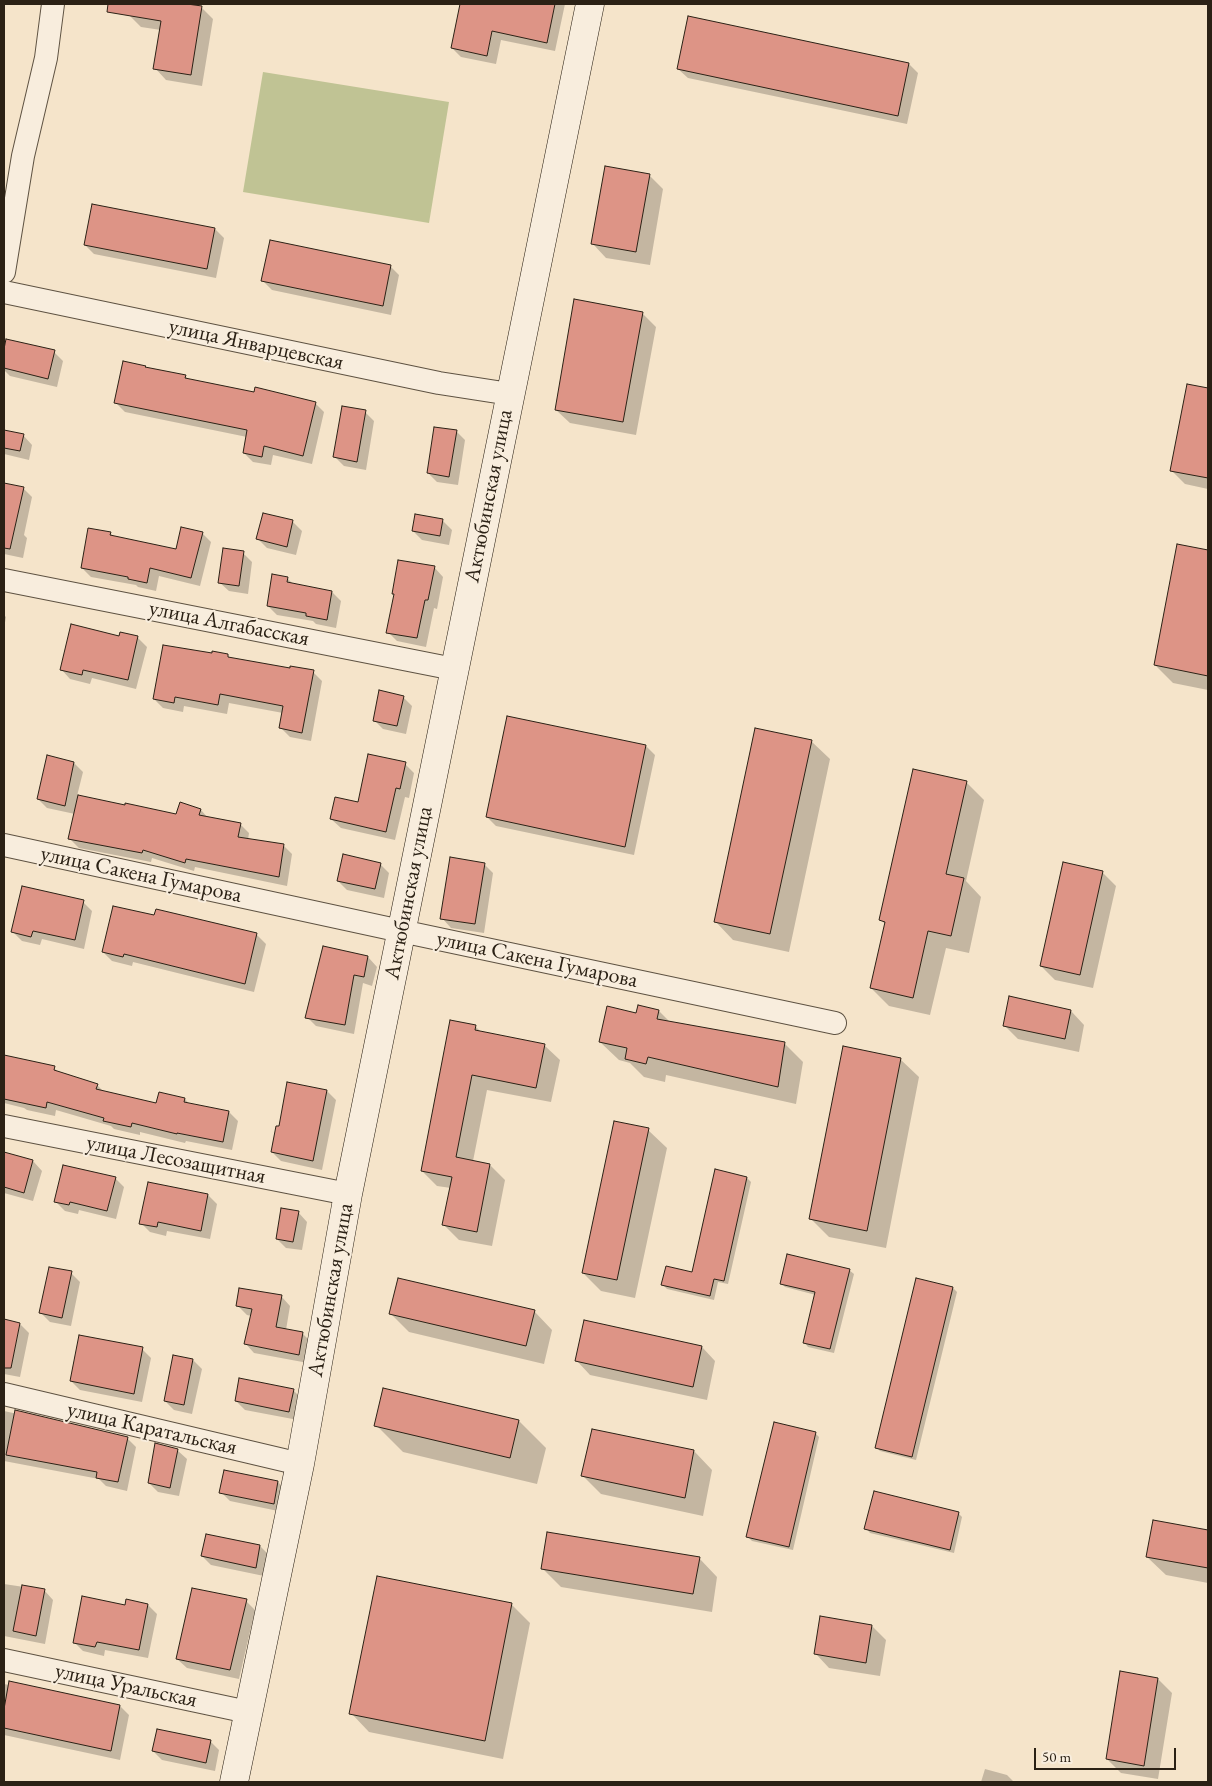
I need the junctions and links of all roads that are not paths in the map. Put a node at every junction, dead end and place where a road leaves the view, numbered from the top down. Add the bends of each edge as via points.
1 (53, 4) edge
2 (590, 4) edge
3 (4, 272) edge
4 (4, 292) edge
5 (510, 394) junction
6 (4, 580) edge
7 (454, 669) junction
8 (4, 845) edge
9 (401, 932) junction
10 (835, 1023) dead end
11 (4, 1126) edge
12 (348, 1194) junction
13 (4, 1394) edge
14 (300, 1464) junction
15 (4, 1660) edge
16 (248, 1712) junction
17 (234, 1782) edge

1 - 3 street via 46,58 23,156
2 - 5 street, Актюбинская улица
4 - 5 street, улица Январцевская via 439,383
5 - 7 street, Актюбинская улица
6 - 7 street, улица Алгабасская
7 - 9 street, Актюбинская улица
8 - 9 street, улица Сакена Гумарова
9 - 10 street, улица Сакена Гумарова
9 - 12 street, Актюбинская улица
11 - 12 street, улица Лесозащитная
12 - 14 street, Актюбинская улица
13 - 14 street, улица Каратальская
14 - 16 street, Актюбинская улица
15 - 16 street, улица Уральская
16 - 17 street, Актюбинская улица

